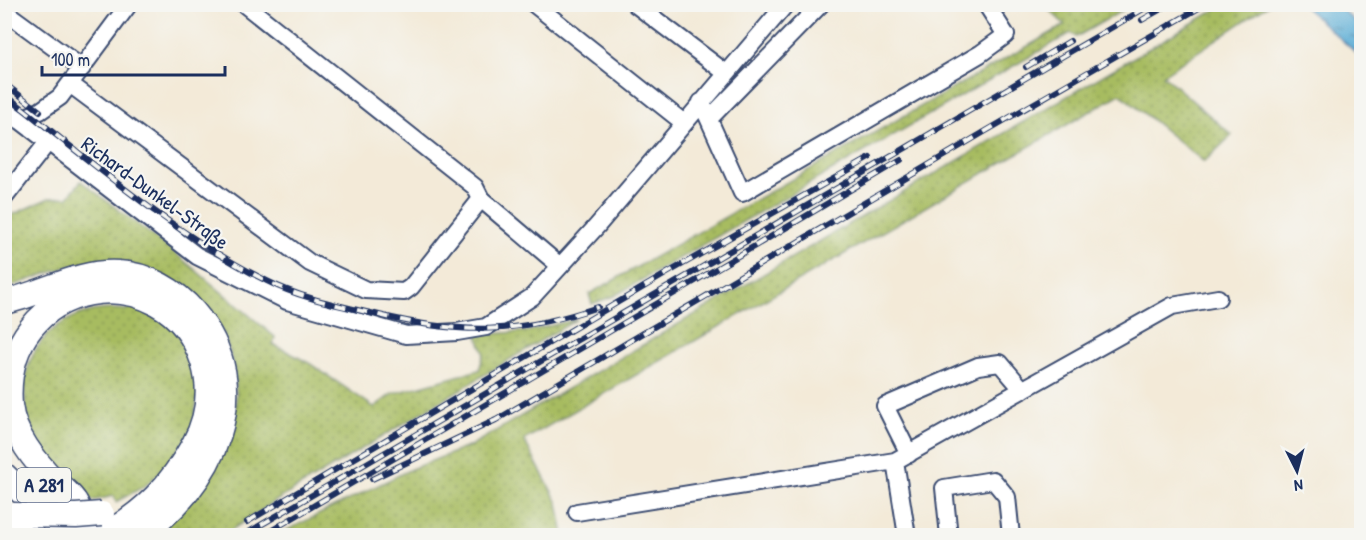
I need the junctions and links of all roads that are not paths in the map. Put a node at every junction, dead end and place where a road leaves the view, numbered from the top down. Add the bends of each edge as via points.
1 (129, 4) edge
2 (244, 4) edge
3 (534, 4) edge
4 (635, 4) edge
5 (786, 4) edge
6 (821, 4) edge
7 (986, 4) edge
8 (4, 11) edge
9 (82, 68) junction
10 (726, 73) junction
11 (70, 84) junction
12 (701, 102) junction
13 (4, 108) edge
14 (709, 119) junction
15 (20, 120) junction
16 (684, 123) junction
17 (48, 142) junction
18 (4, 198) edge
19 (481, 199) junction
20 (560, 266) junction
21 (1218, 298) dead end
22 (4, 302) edge
23 (1023, 390) junction
24 (4, 444) edge
25 (902, 458) junction
26 (4, 475) edge
27 (577, 512) dead end
28 (9, 515) edge
29 (100, 530) edge
30 (907, 536) edge
31 (949, 536) edge
32 (1011, 536) edge

1 - 9 lane
2 - 19 lane via 475,187
3 - 16 lane
4 - 10 lane
5 - 10 lane, Richard-Dunkel-Straße
6 - 14 lane
7 - 14 lane via 1006,35 742,193
8 - 9 lane
9 - 11 lane
10 - 12 lane, Richard-Dunkel-Straße
11 - 15 lane via 60,97
11 - 19 lane via 310,262 366,290 404,292 411,287
12 - 14 lane
12 - 16 lane, Richard-Dunkel-Straße
13 - 15 lane, Richard-Dunkel-Straße
15 - 17 lane, Richard-Dunkel-Straße
16 - 20 lane, Richard-Dunkel-Straße
17 - 18 lane
17 - 20 lane, Richard-Dunkel-Straße via 197,256 287,301 406,335 486,327 532,297
19 - 20 lane
21 - 23 lane via 1172,306
22 - 29 highway via 59,282 119,273 166,288 186,303 216,342 223,368 226,414 199,476 169,512
23 - 25 lane
23 - 25 lane via 1000,363 978,366 885,406
24 - 29 highway, A 281
25 - 27 lane
25 - 30 lane
26 - 29 highway, A 281
28 - 29 highway, bridge via 76,516
29 - 29 highway via 180,467 200,433 209,395 199,350 189,334 162,306 119,291 70,298 50,308 31,324 13,354 8,381 10,408 20,436 41,468
31 - 32 lane via 944,488 993,480 1007,497

